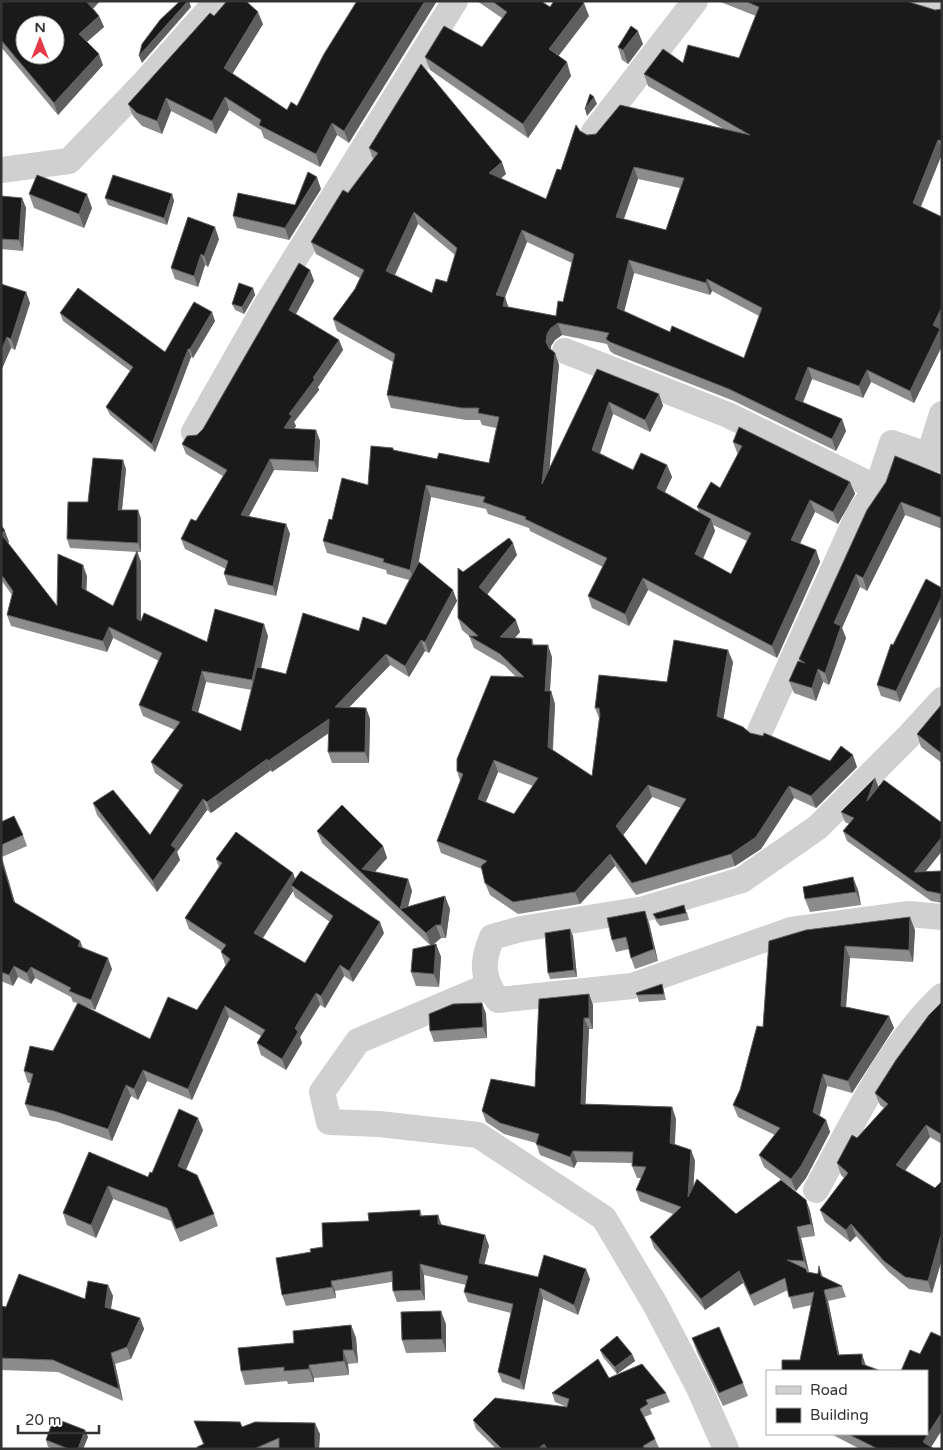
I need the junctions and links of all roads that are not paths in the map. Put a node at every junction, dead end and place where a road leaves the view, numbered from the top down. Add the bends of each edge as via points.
1 (216, 1) edge
2 (455, 1) edge
3 (695, 1) edge
4 (916, 1) edge
5 (942, 7) edge
6 (594, 132) edge
7 (1, 170) edge
8 (565, 351) dead end
9 (942, 414) edge
10 (194, 432) dead end
11 (935, 457) edge
12 (877, 488) junction
13 (942, 700) edge
14 (760, 731) dead end
15 (942, 917) edge
16 (488, 986) junction
17 (942, 996) edge
18 (816, 1190) dead end
19 (726, 1449) edge

1 - 7 street via 145,82 69,161
2 - 10 street via 268,302
3 - 6 street
4 - 5 street
8 - 12 street via 728,414
9 - 11 street
11 - 12 street via 892,444
12 - 14 street via 858,515
13 - 16 street via 818,827 742,880 644,909 521,928 492,937 485,955
15 - 16 street via 909,914 791,930 632,986 498,1000
16 - 19 street via 358,1041 322,1092 328,1122 478,1135 604,1218 655,1304 699,1388
17 - 18 street via 922,1014 881,1073

